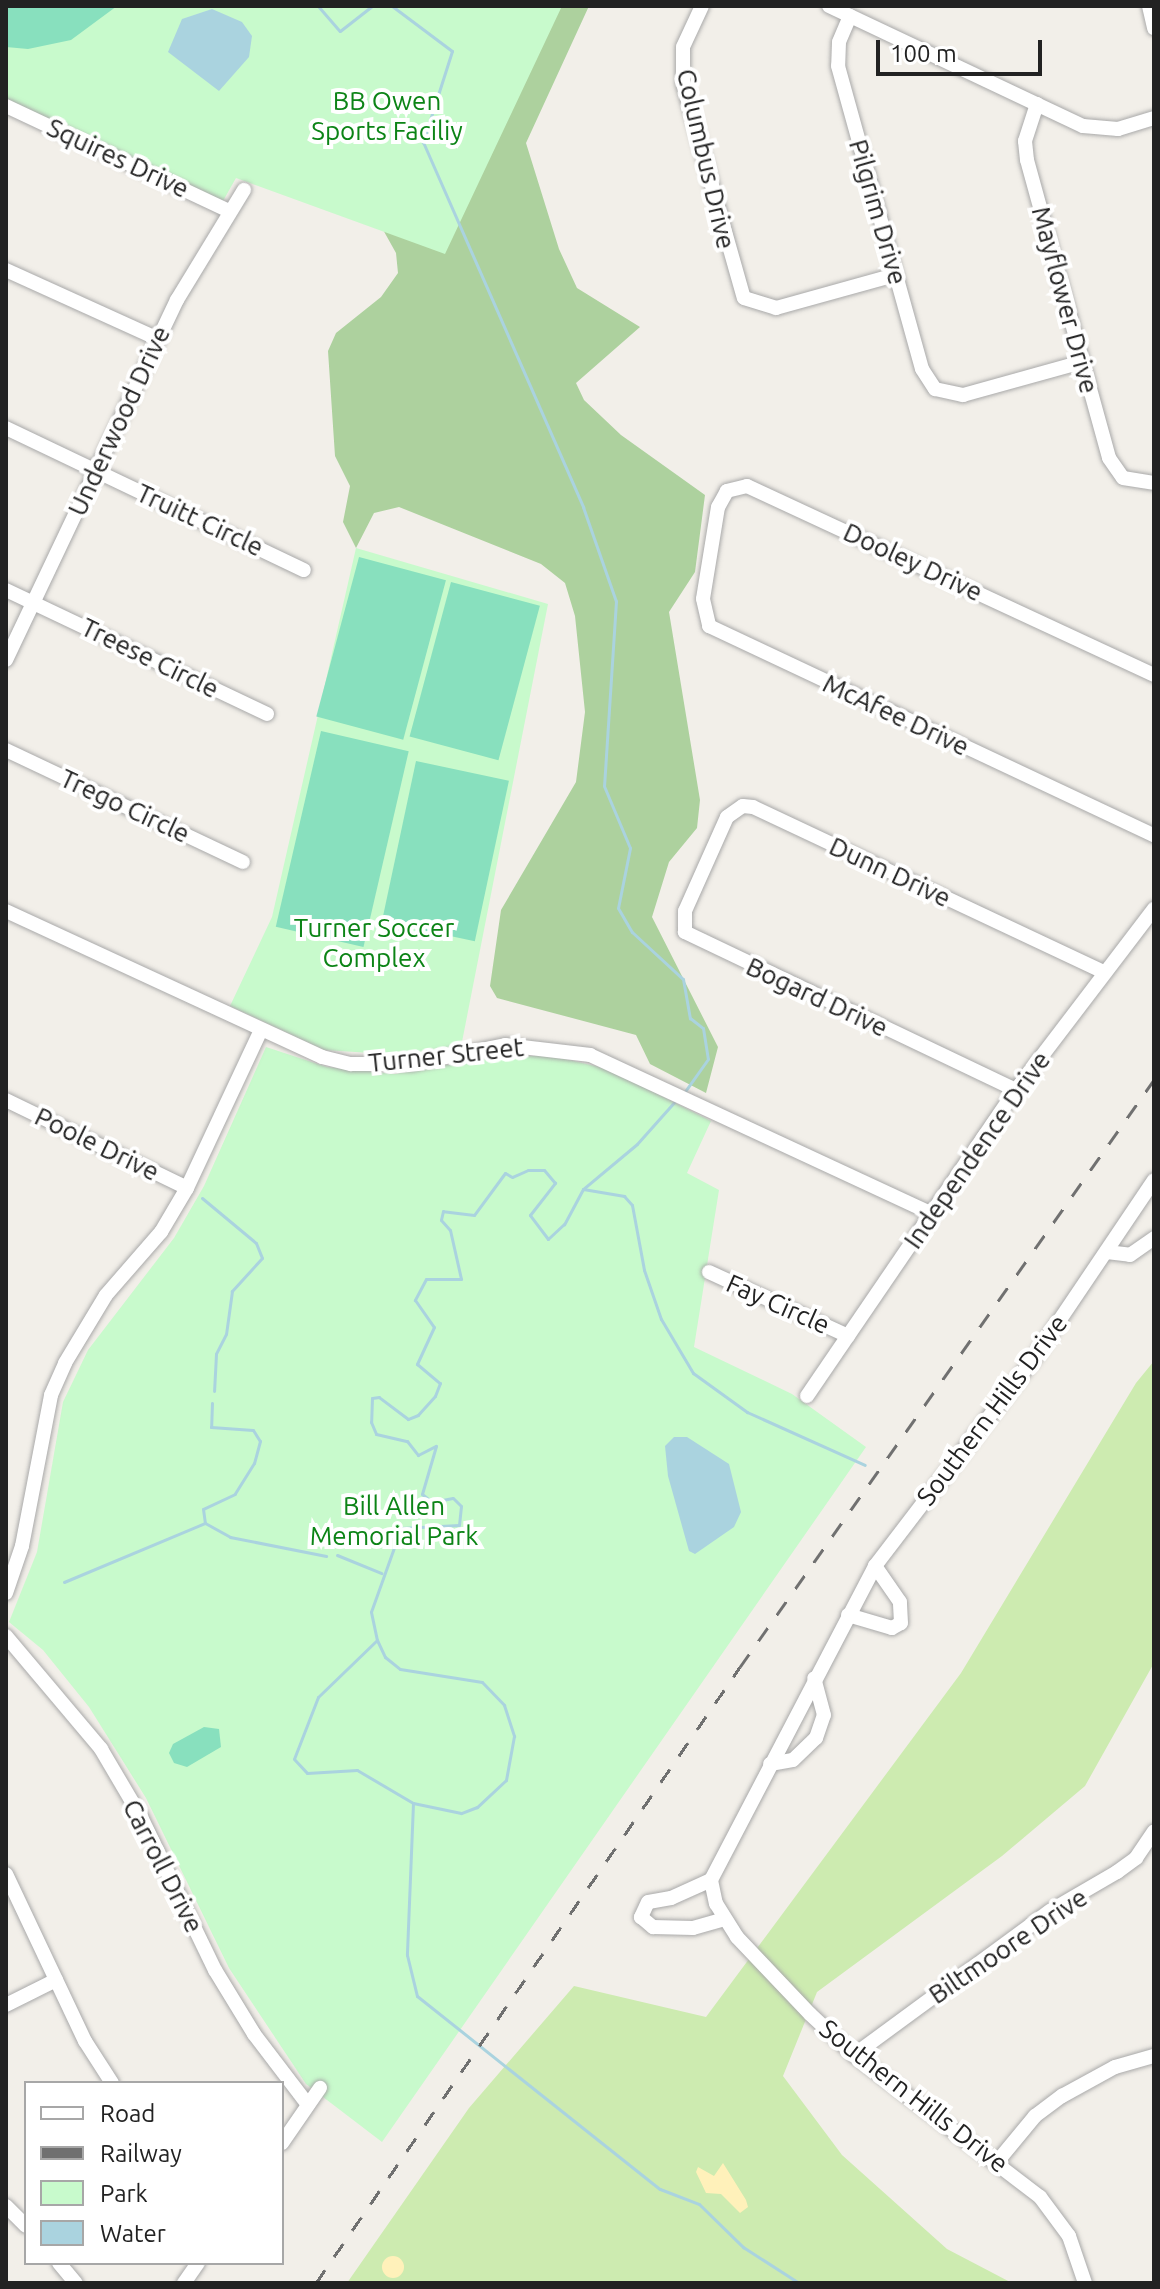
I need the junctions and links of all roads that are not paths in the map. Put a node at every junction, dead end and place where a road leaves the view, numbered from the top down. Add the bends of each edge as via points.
1 (702, 6) edge
2 (829, 6) edge
3 (1149, 6) edge
4 (850, 16) junction
5 (1154, 28) edge
6 (1037, 104) junction
7 (6, 106) edge
8 (1154, 118) edge
9 (244, 190) dead end
10 (229, 211) junction
11 (6, 270) edge
12 (895, 275) junction
13 (158, 339) junction
14 (1082, 362) junction
15 (6, 428) edge
16 (96, 470) junction
17 (1154, 483) edge
18 (708, 549) joint
19 (304, 570) dead end
20 (6, 590) edge
21 (33, 602) junction
22 (6, 660) edge
23 (1154, 675) edge
24 (267, 714) dead end
25 (6, 750) edge
26 (1154, 835) edge
27 (243, 862) dead end
28 (705, 866) joint
29 (1154, 909) edge
30 (6, 911) edge
31 (1103, 972) junction
32 (261, 1030) junction
33 (1016, 1090) junction
34 (6, 1100) edge
35 (1154, 1181) edge
36 (187, 1188) junction
37 (932, 1214) junction
38 (1154, 1238) edge
39 (1107, 1252) junction
40 (709, 1272) dead end
41 (848, 1336) junction
42 (807, 1396) dead end
43 (875, 1566) junction
44 (6, 1593) edge
45 (848, 1615) junction
46 (6, 1636) edge
47 (814, 1678) junction
48 (770, 1764) junction
49 (1154, 1831) edge
50 (6, 1874) edge
51 (711, 1880) junction
52 (725, 1919) junction
53 (56, 1980) junction
54 (6, 2005) edge
55 (854, 2055) junction
56 (1154, 2056) edge
57 (111, 2081) edge
58 (320, 2088) dead end
59 (308, 2105) junction
60 (284, 2140) edge
61 (997, 2162) junction
62 (6, 2206) edge
63 (24, 2224) edge
64 (61, 2265) edge
65 (197, 2265) edge
66 (76, 2283) edge
67 (184, 2283) edge
68 (1085, 2283) edge

1 - 12 street, Columbus Drive via 683,47 683,83 736,285 744,298 776,308
2 - 4 street
3 - 5 street
4 - 6 street
4 - 12 street, Pilgrim Drive via 839,42 838,66
6 - 8 street via 1102,130
6 - 14 street, Mayflower Drive via 1025,141 1027,160
7 - 10 street, Squires Drive
9 - 10 street, Underwood Drive
10 - 13 street, Underwood Drive
11 - 13 street
12 - 14 street, Pilgrim Drive via 922,369 935,389 950,394
13 - 16 street, Underwood Drive
14 - 17 street, Mayflower Drive via 1109,458 1123,478
15 - 16 street, Truitt Circle
16 - 19 street, Truitt Circle
16 - 21 street, Underwood Drive
18 - 23 street, Dooley Drive via 727,491 747,486
18 - 26 street, McAfee Drive via 703,615 720,633
20 - 21 street, Treese Circle
21 - 22 street, Underwood Drive
21 - 24 street, Treese Circle
25 - 27 street, Trego Circle
28 - 31 street, Dunn Drive via 727,817 743,806 753,807
28 - 33 street, Bogard Drive via 681,923 692,939
29 - 31 street, Independence Drive
30 - 32 street, Turner Street
31 - 33 street, Independence Drive
32 - 36 street
32 - 37 street, Turner Street via 351,1064 412,1064 480,1048 528,1045 590,1055
33 - 37 street, Independence Drive
34 - 36 street, Poole Drive
35 - 39 street, Southern Hills Drive
36 - 44 street via 161,1232 106,1295 65,1363 51,1395 22,1546
37 - 41 street, Independence Drive
38 - 39 street via 1130,1255
39 - 43 street, Southern Hills Drive via 1032,1361
40 - 41 street, Fay Circle
41 - 42 street, Independence Drive
43 - 45 street, Southern Hills Drive
43 - 45 street via 900,1602 901,1623 892,1628
45 - 47 street, Southern Hills Drive
46 - 59 street, Carroll Drive via 101,1749 141,1817 215,1970 254,2034
47 - 48 street, Southern Hills Drive
47 - 48 street via 824,1715 816,1738 793,1760
48 - 51 street, Southern Hills Drive
49 - 55 street, Biltmoore Drive via 1136,1858 1050,1911
50 - 53 street
51 - 52 street, Southern Hills Drive
51 - 52 street via 650,1901 641,1917 653,1927 682,1928
52 - 55 street, Southern Hills Drive via 773,1976
53 - 54 street
53 - 57 street
55 - 61 street, Southern Hills Drive
56 - 61 street via 1115,2067 1062,2096 1035,2116
58 - 59 street
59 - 60 street
61 - 68 street, Southern Hills Drive via 1055,2215 1069,2236
62 - 63 street
64 - 66 street
65 - 67 street

